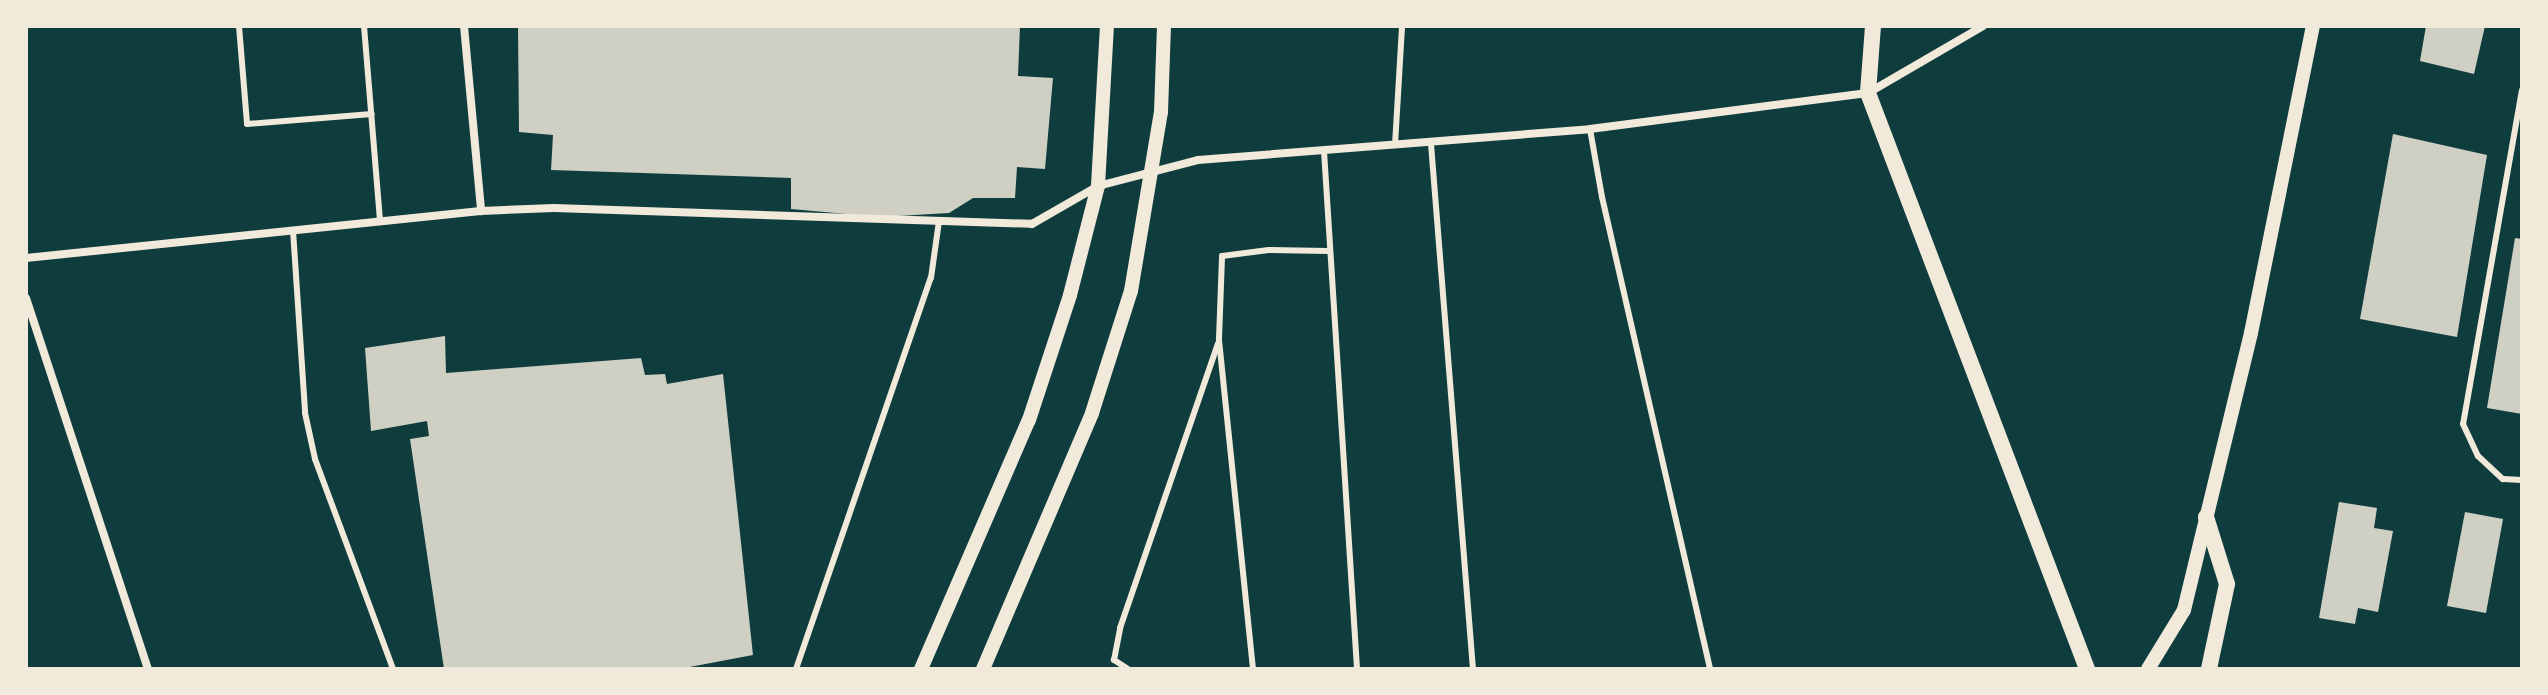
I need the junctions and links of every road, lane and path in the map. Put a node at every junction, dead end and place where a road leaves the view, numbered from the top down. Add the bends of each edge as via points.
1 (239, 26) edge
2 (364, 26) edge
3 (464, 26) edge
4 (1107, 26) edge
5 (1164, 26) edge
6 (1402, 26) edge
7 (1873, 26) edge
8 (1983, 26) edge
9 (2313, 26) edge
10 (2522, 90) edge
11 (1868, 93) junction
12 (372, 114) junction
13 (1590, 129) junction
14 (1431, 144) junction
15 (1395, 145) junction
16 (1324, 151) junction
17 (1154, 169) junction
18 (1098, 186) junction
19 (481, 211) junction
20 (939, 221) junction
21 (380, 222) junction
22 (293, 230) junction
23 (1328, 251) junction
24 (26, 258) edge
25 (26, 298) edge
26 (1219, 339) junction
27 (2522, 480) edge
28 (2206, 517) junction
29 (148, 669) edge
30 (393, 669) edge
31 (796, 669) edge
32 (921, 669) edge
33 (983, 669) edge
34 (1128, 669) edge
35 (1253, 669) edge
36 (1357, 669) edge
37 (1473, 669) edge
38 (1710, 669) edge
39 (2087, 669) edge
40 (2148, 669) edge
41 (2209, 669) edge

1 - 12 lane via 247,124
2 - 12 lane
3 - 19 street
4 - 18 street
5 - 17 street
6 - 15 lane
7 - 11 main road
8 - 11 street
9 - 28 street via 2251,333
10 - 27 lane via 2463,424 2478,456 2503,479
11 - 13 street
11 - 39 main road
12 - 21 lane
13 - 14 street
13 - 38 lane
14 - 15 street
14 - 37 lane
15 - 16 street
16 - 17 street via 1198,160
16 - 23 lane
17 - 18 street
17 - 33 street via 1131,291 1092,413
18 - 20 street via 1032,224
18 - 32 street via 1029,420
19 - 20 street via 554,208
19 - 21 street
20 - 31 lane via 931,278
21 - 22 street
22 - 24 street
22 - 30 lane via 305,413 315,459
23 - 26 lane via 1222,256
23 - 36 lane
25 - 29 street
26 - 34 lane via 1120,628 1114,660
26 - 35 lane
28 - 40 street via 2184,610
28 - 41 main road via 2227,584

